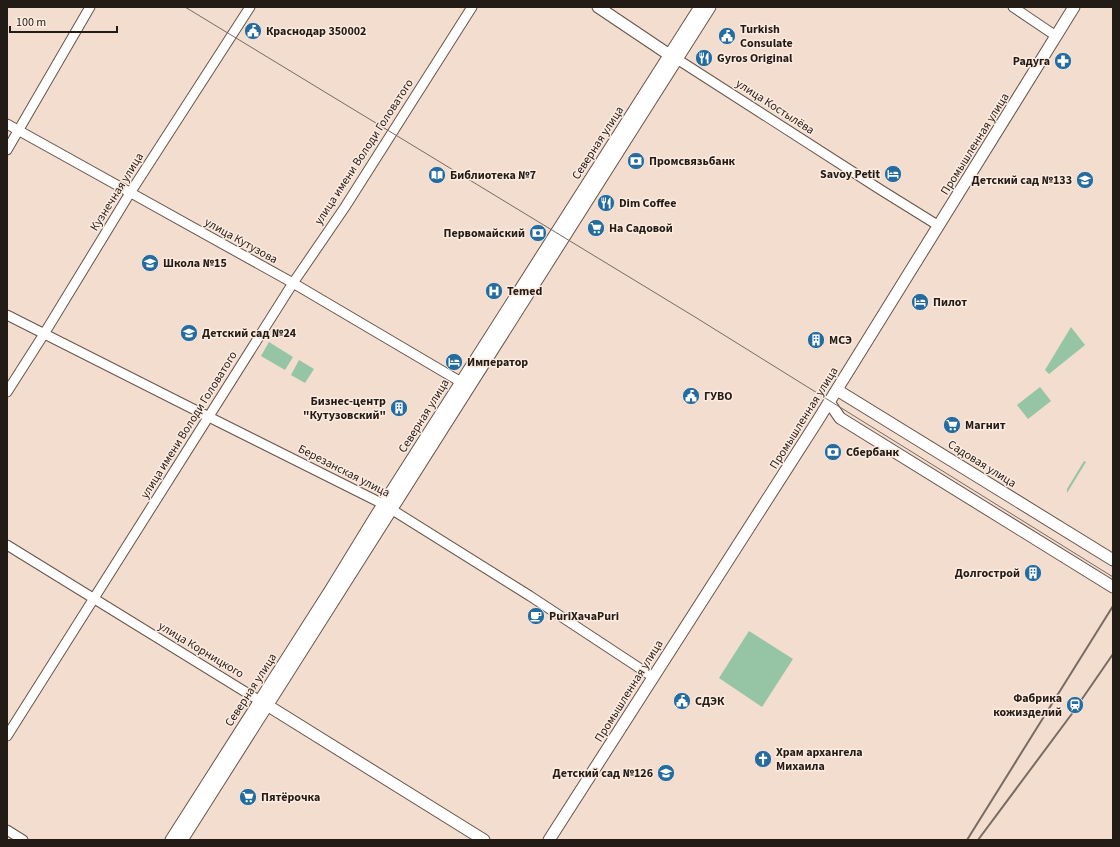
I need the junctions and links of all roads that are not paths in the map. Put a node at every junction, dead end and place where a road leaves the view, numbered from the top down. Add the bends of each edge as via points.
1 (90, 7) edge
2 (250, 7) edge
3 (472, 7) edge
4 (598, 7) edge
5 (700, 7) edge
6 (710, 7) edge
7 (1013, 7) edge
8 (1074, 7) edge
9 (1056, 36) junction
10 (673, 57) junction
11 (7, 124) edge
12 (18, 131) junction
13 (7, 150) edge
14 (130, 192) junction
15 (939, 226) junction
16 (293, 283) junction
17 (7, 315) edge
18 (44, 334) junction
19 (461, 382) junction
20 (837, 390) junction
21 (7, 392) edge
22 (829, 402) junction
23 (209, 417) junction
24 (840, 418) junction
25 (818, 420) junction
26 (388, 507) junction
27 (7, 545) edge
28 (1113, 560) edge
29 (1113, 587) edge
30 (94, 600) junction
31 (653, 677) junction
32 (264, 703) junction
33 (7, 736) edge
34 (7, 830) edge
35 (23, 840) edge
36 (171, 840) edge
37 (182, 840) edge
38 (484, 840) edge
39 (549, 840) edge

1 - 12 street
2 - 14 street, Кузнечная улица
3 - 16 street, улица имени Володи Головатого via 345,207
4 - 10 main road, улица Костылёва
5 - 10 main road, Северная улица
6 - 10 main road, Северная улица
7 - 9 street
8 - 9 main road, Промышленная улица
9 - 15 main road, Промышленная улица
10 - 15 street, улица Костылёва
10 - 19 main road, Северная улица
10 - 26 main road, Северная улица
11 - 12 street, улица Кутузова
12 - 13 street
12 - 14 street, улица Кутузова
14 - 16 street, улица Кутузова
14 - 18 street, Кузнечная улица
15 - 20 main road, Промышленная улица
16 - 19 street, улица Кутузова
16 - 23 street, улица имени Володи Головатого
17 - 18 street, Березанская улица
18 - 21 street, Кузнечная улица
18 - 23 street, Березанская улица
19 - 26 main road, Северная улица
20 - 22 main road, Промышленная улица
20 - 28 main road, Садовая улица
22 - 24 main road
22 - 25 main road, Промышленная улица
23 - 26 street, Березанская улица
23 - 30 street, улица имени Володи Головатого
24 - 25 main road via 829,416
24 - 29 main road
25 - 31 main road, Промышленная улица
26 - 31 street, Березанская улица
26 - 32 main road, Северная улица
27 - 30 street, улица Корницкого
30 - 32 street, улица Корницкого
30 - 33 street, улица имени Володи Головатого
31 - 39 main road, Промышленная улица
32 - 36 main road, Северная улица
32 - 37 main road, Северная улица
32 - 38 main road, улица Корницкого
34 - 35 street

